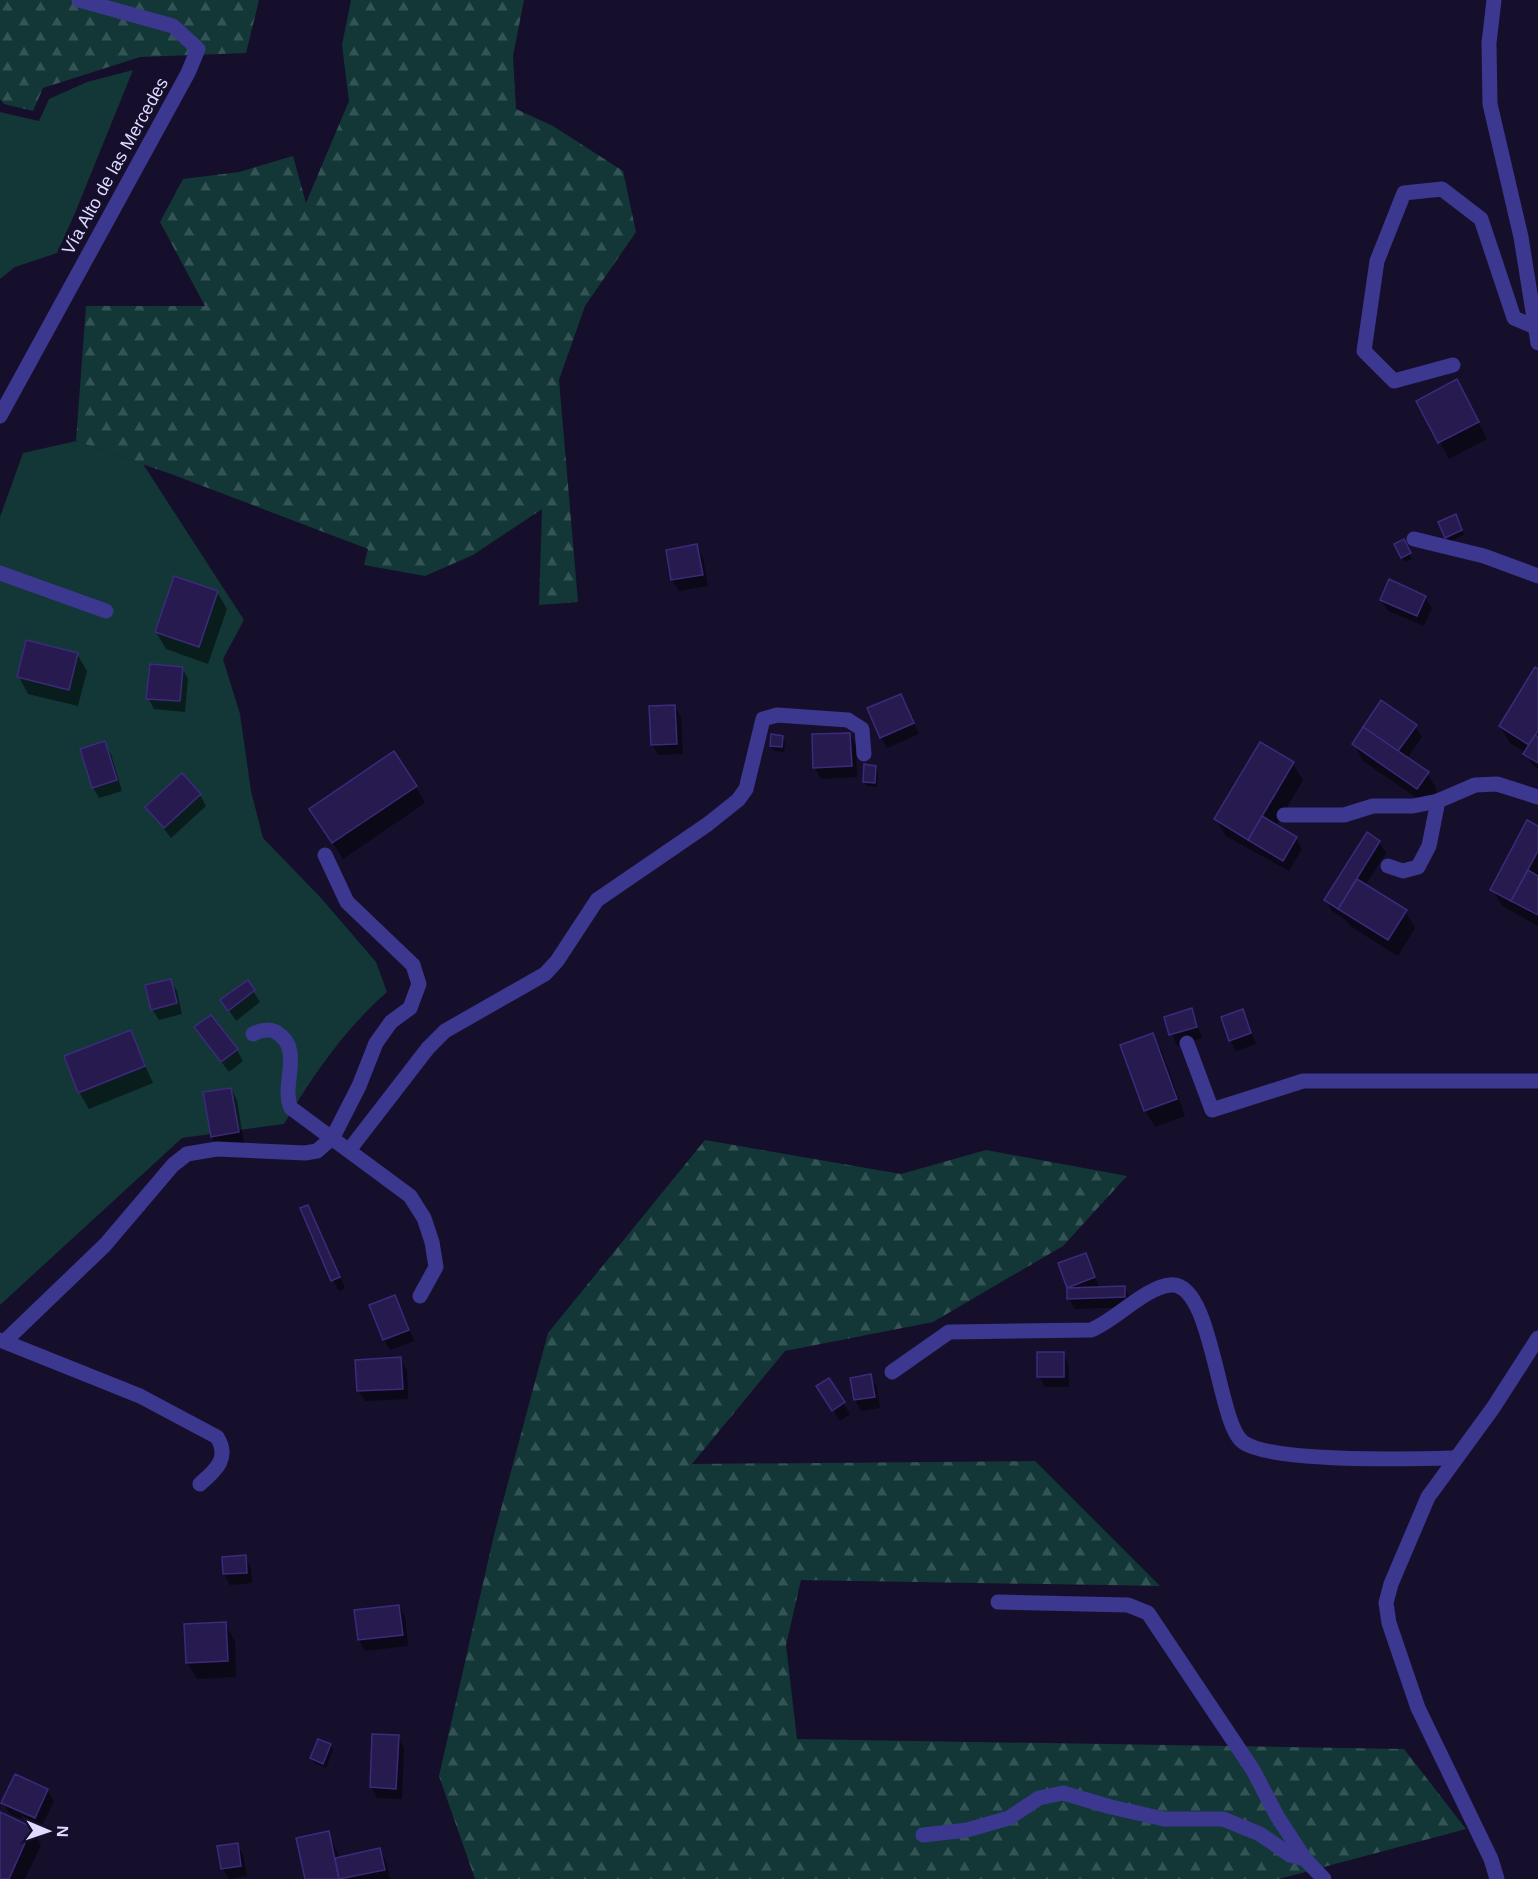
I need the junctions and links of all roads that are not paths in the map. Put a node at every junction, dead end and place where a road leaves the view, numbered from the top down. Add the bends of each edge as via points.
1 (79, 0) edge
2 (1494, 0) edge
3 (1533, 326) junction
4 (1538, 343) edge
5 (1453, 365) dead end
6 (0, 416) edge
7 (1414, 539) dead end
8 (0, 573) edge
9 (1538, 576) edge
10 (106, 611) dead end
11 (864, 754) dead end
12 (1538, 797) edge
13 (1438, 801) junction
14 (1284, 815) dead end
15 (325, 855) dead end
16 (1389, 866) dead end
17 (253, 1034) dead end
18 (1187, 1043) dead end
19 (1538, 1081) edge
20 (333, 1137) junction
21 (350, 1149) junction
22 (420, 1296) dead end
23 (1538, 1338) edge
24 (3, 1341) edge
25 (891, 1372) dead end
26 (1455, 1458) junction
27 (200, 1484) dead end
28 (998, 1602) dead end
29 (923, 1835) dead end
30 (1305, 1859) junction
31 (1324, 1879) edge
32 (1497, 1879) edge

1 - 6 street, Vía Alto de las Mercedes via 173,26 198,49 188,74
2 - 3 street via 1489,43 1490,104 1521,237
3 - 4 street
3 - 5 street via 1514,318 1481,219 1442,189 1404,193 1377,261 1364,351 1394,381
7 - 9 street via 1485,556
8 - 10 street
11 - 21 street via 862,729 848,720 777,715 763,719 746,789 738,800 597,900 545,974 445,1031
12 - 13 street via 1497,784 1475,785
13 - 14 street via 1413,806 1373,806 1344,815
13 - 16 street via 1430,846 1418,867 1403,871
15 - 20 street via 346,902 413,965 419,984 410,1008 391,1022 376,1042
17 - 20 street via 272,1030 283,1037 291,1062 289,1103 296,1113
18 - 19 street via 1212,1110 1303,1081
20 - 21 street
20 - 24 street via 317,1151 305,1153 210,1149 187,1154 173,1165 105,1245
21 - 22 street via 410,1196 424,1218 436,1267
23 - 26 street
24 - 27 street via 140,1396 218,1437 223,1447 221,1464
25 - 26 street via 949,1332 1091,1330 1154,1291 1178,1286 1185,1290 1201,1316 1233,1431 1249,1447 1298,1455
26 - 32 street via 1428,1497 1390,1584 1386,1603 1418,1708
28 - 30 street via 1128,1605 1148,1613 1253,1770
29 - 30 street via 967,1830 1009,1818 1039,1798 1064,1793 1164,1819 1223,1820 1260,1834 1290,1855
30 - 31 street

